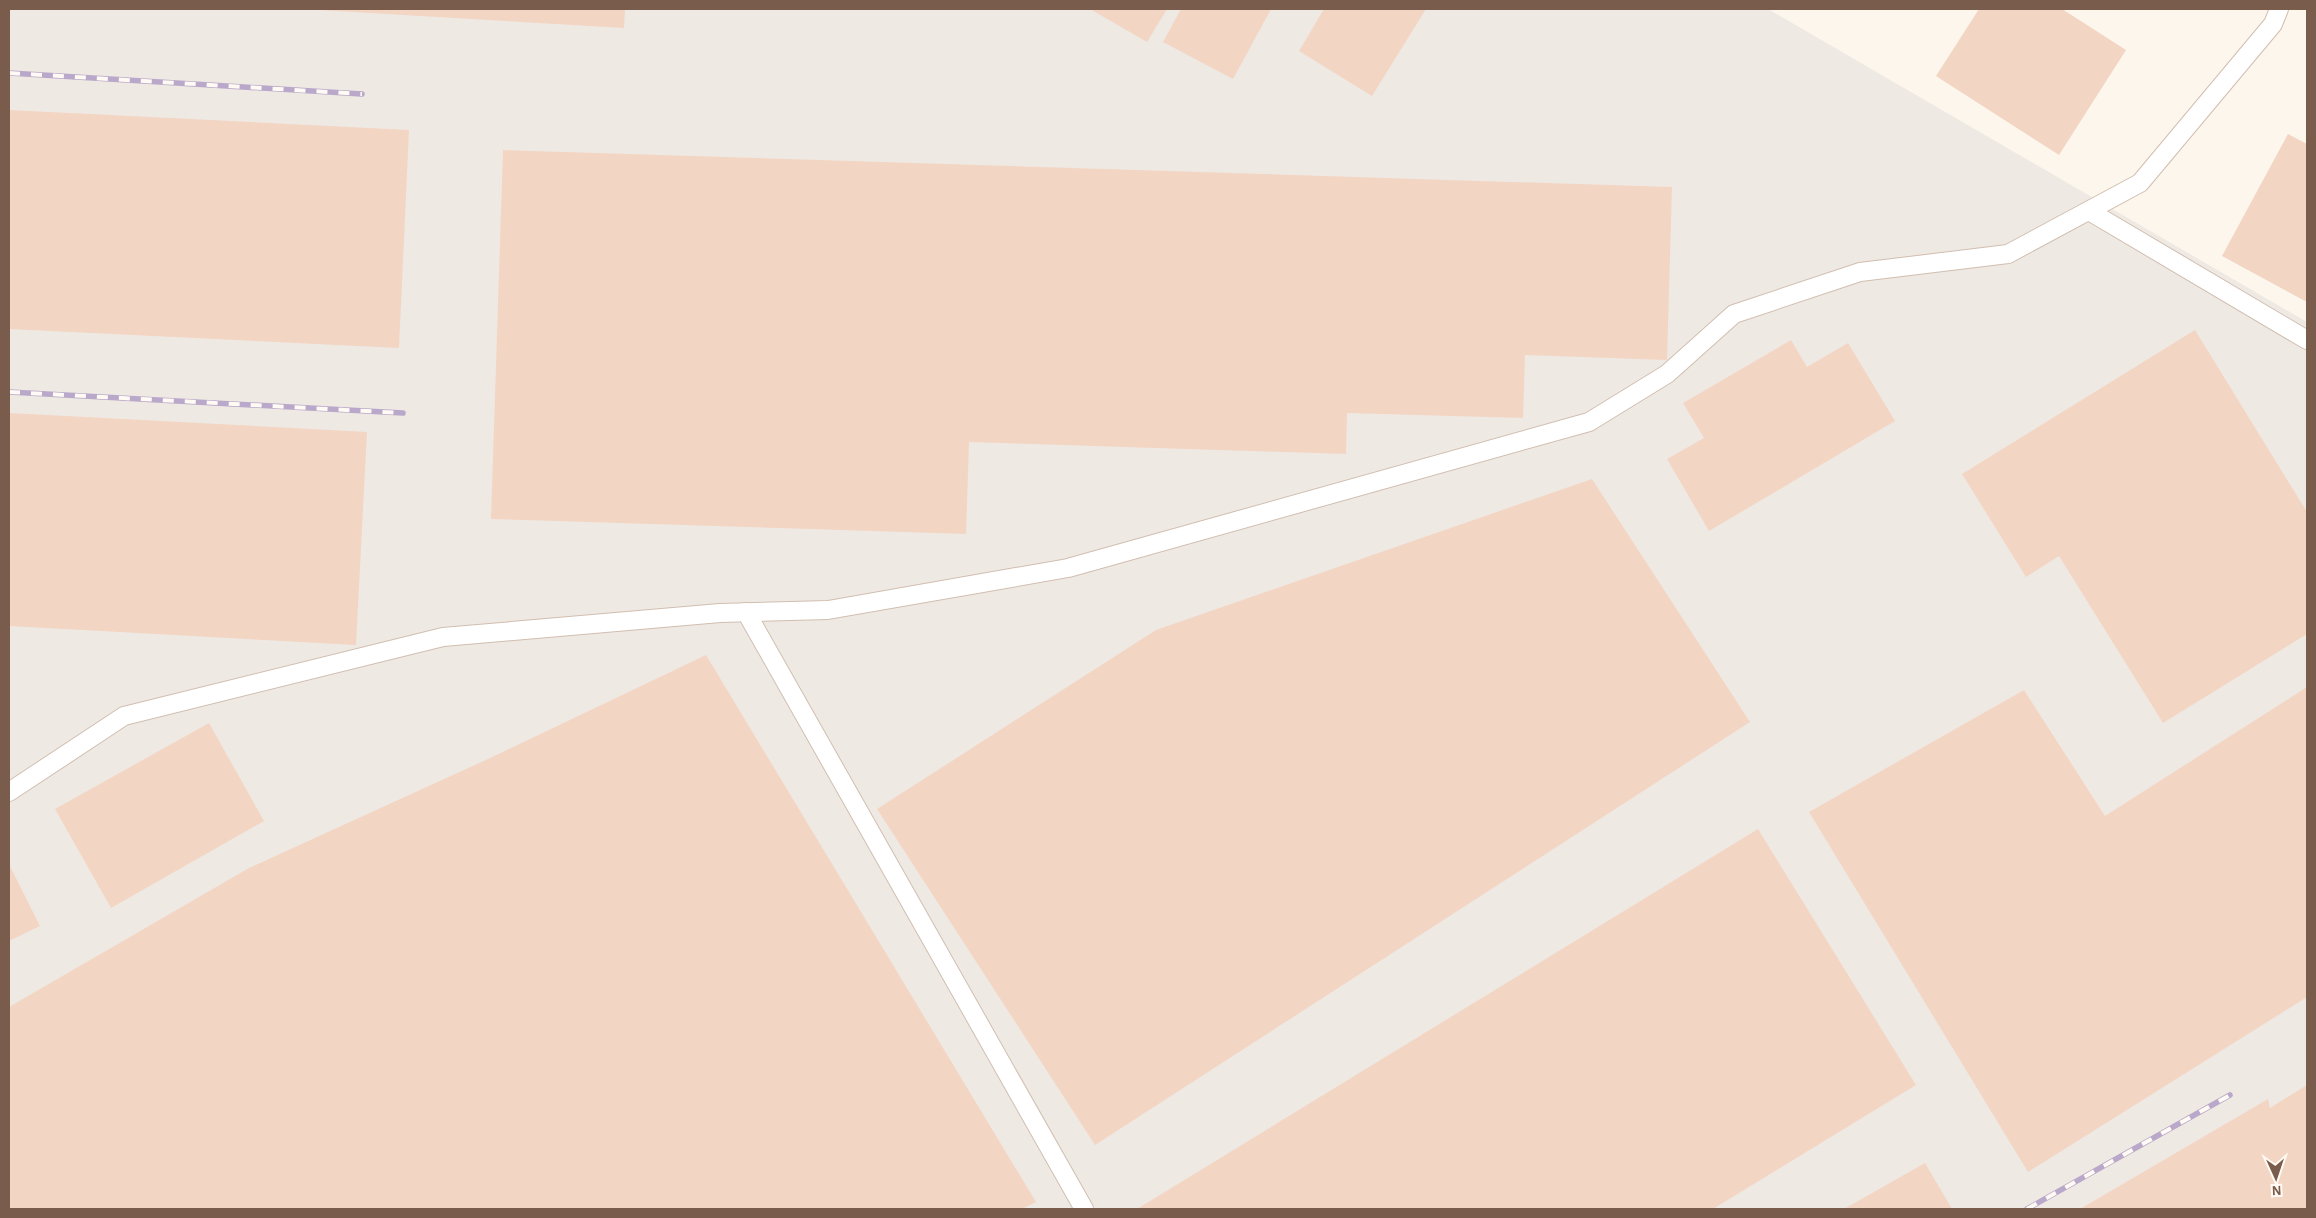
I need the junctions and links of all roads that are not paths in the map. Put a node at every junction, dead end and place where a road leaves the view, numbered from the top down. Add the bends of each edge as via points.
1 (2279, 9) edge
2 (2088, 211) junction
3 (2307, 340) edge
4 (746, 612) junction
5 (9, 792) edge
6 (1084, 1209) edge

1 - 2 lane via 2273,24 2140,183
2 - 3 lane
2 - 4 lane via 2008,254 1860,272 1734,314 1667,374 1589,422 1068,568 828,610
4 - 5 lane via 443,636 124,716
4 - 6 lane

